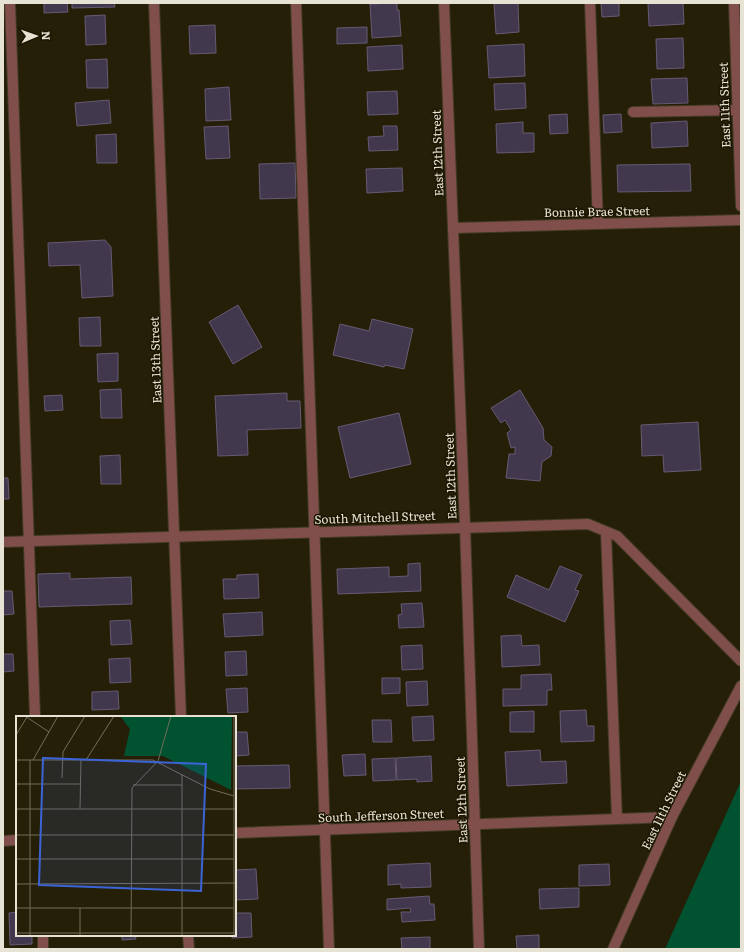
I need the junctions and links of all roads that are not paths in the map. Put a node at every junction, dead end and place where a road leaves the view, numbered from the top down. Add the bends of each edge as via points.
1 (10, 3) edge
2 (154, 3) edge
3 (296, 3) edge
4 (444, 3) edge
5 (590, 3) edge
6 (734, 3) edge
7 (739, 110) edge
8 (633, 112) dead end
9 (741, 206) edge
10 (741, 220) edge
11 (598, 224) junction
12 (453, 228) junction
13 (465, 526) junction
14 (314, 532) junction
15 (606, 532) junction
16 (175, 536) junction
17 (3, 542) edge
18 (29, 542) junction
19 (741, 661) edge
20 (741, 686) edge
21 (35, 716) edge
22 (181, 716) edge
23 (672, 817) junction
24 (617, 819) junction
25 (475, 824) junction
26 (325, 830) junction
27 (236, 833) edge
28 (16, 840) edge
29 (3, 841) edge
30 (43, 936) edge
31 (188, 936) edge
32 (43, 949) edge
33 (189, 949) edge
34 (329, 949) edge
35 (479, 949) edge
36 (614, 949) edge

1 - 18 street
2 - 16 street, East 13th Street
3 - 14 street
4 - 12 street, East 12th Street
5 - 11 street
6 - 7 street, East 11th Street
7 - 8 street
7 - 9 street, East 11th Street
10 - 11 street, Bonnie Brae Street
11 - 12 street, Bonnie Brae Street
12 - 13 street, East 12th Street
13 - 14 street, South Mitchell Street
13 - 15 street, South Mitchell Street via 588,524
13 - 25 street, East 12th Street
14 - 16 street, South Mitchell Street
14 - 26 street
15 - 19 street, South Mitchell Street via 617,536
15 - 24 street
16 - 18 street, South Mitchell Street
16 - 22 street, East 13th Street
17 - 18 street, South Mitchell Street
18 - 21 street
20 - 23 street, East 11th Street
23 - 24 street, South Jefferson Street
23 - 36 street, East 11th Street
24 - 25 street, South Jefferson Street
25 - 26 street, South Jefferson Street
25 - 35 street, East 12th Street
26 - 27 street, South Jefferson Street
26 - 34 street
28 - 29 street
30 - 32 street
31 - 33 street

